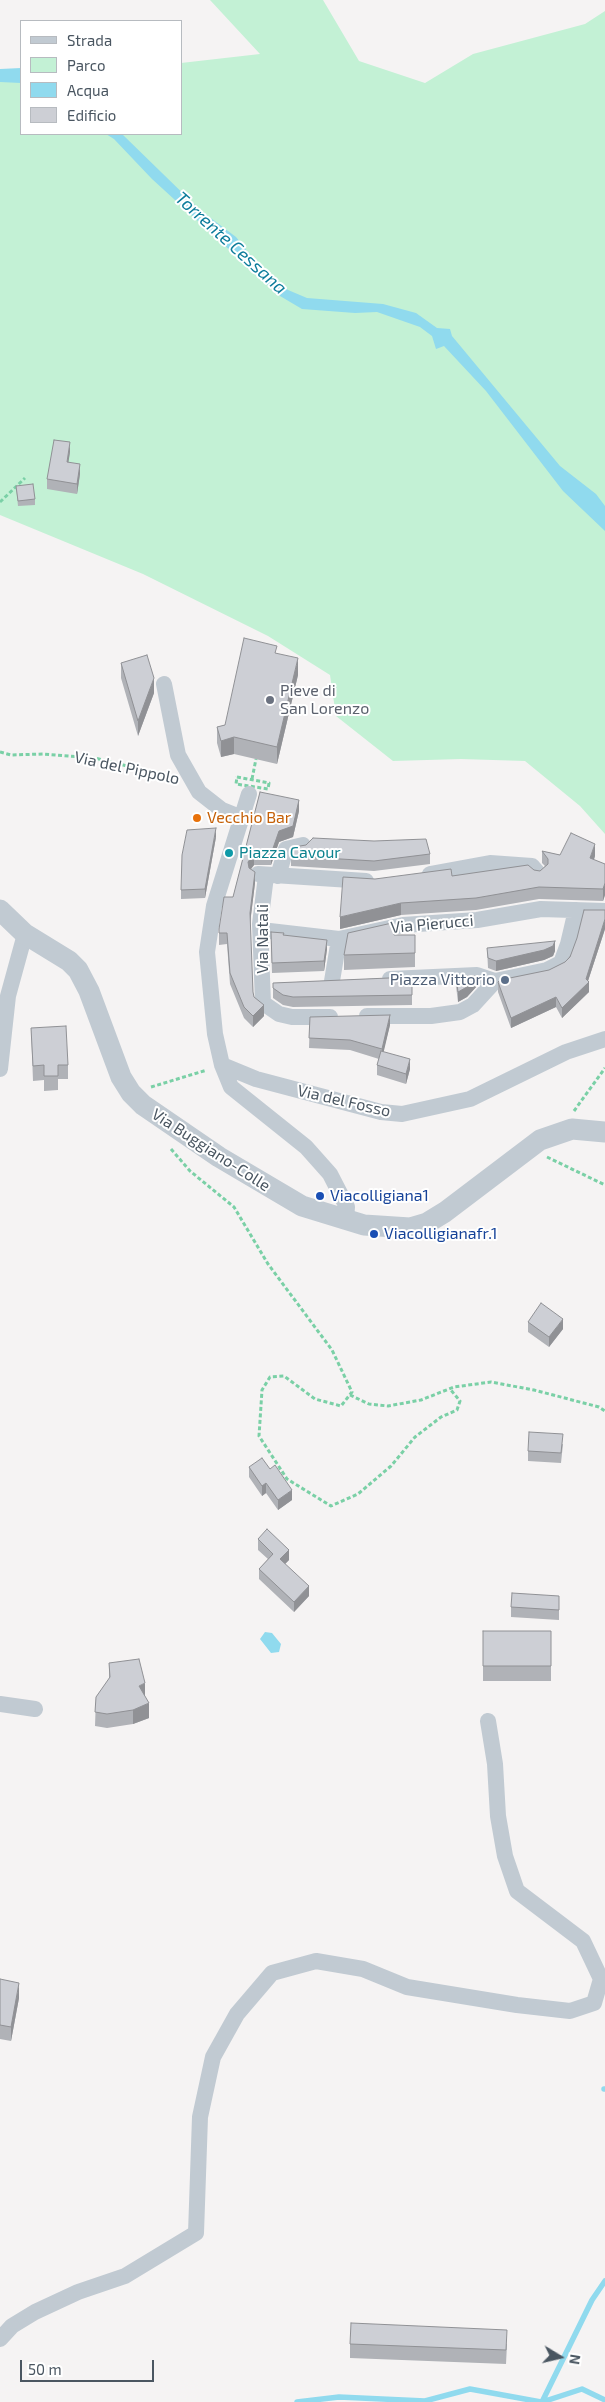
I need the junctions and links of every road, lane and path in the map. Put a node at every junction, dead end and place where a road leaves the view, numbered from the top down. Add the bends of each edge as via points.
1 (25, 478) dead end
2 (0, 502) edge
3 (164, 684) dead end
4 (0, 752) edge
5 (256, 759) dead end
6 (194, 783) junction
7 (251, 787) joint
8 (242, 818) junction
9 (303, 845) edge
10 (538, 873) edge
11 (268, 875) junction
12 (412, 876) edge
13 (384, 880) edge
14 (0, 910) edge
15 (576, 910) junction
16 (605, 911) edge
17 (261, 930) junction
18 (25, 934) junction
19 (339, 939) junction
20 (370, 980) edge
21 (351, 981) edge
22 (495, 981) junction
23 (263, 983) junction
24 (280, 983) edge
25 (605, 1039) edge
26 (222, 1065) junction
27 (605, 1068) edge
28 (0, 1069) edge
29 (130, 1093) junction
30 (605, 1132) edge
31 (556, 1133) junction
32 (166, 1143) dead end
33 (521, 1154) junction
34 (605, 1185) edge
35 (346, 1220) junction
36 (450, 1389) junction
37 (350, 1395) junction
38 (605, 1411) edge
39 (0, 1704) edge
40 (35, 1709) dead end
41 (488, 1720) dead end
42 (0, 2339) edge

1 - 2 path
3 - 6 street via 178,755
4 - 6 path, Via del Pippolo via 95,758
5 - 7 path
6 - 8 street, Via del Pippolo via 199,792 222,810
7 - 8 street
8 - 26 street via 214,906 208,952 215,1034
9 - 11 street, Via Natali via 286,849
10 - 12 street via 532,866 490,863
11 - 13 street
11 - 17 street, Via Natali
14 - 18 street, Via Buggiano-Colle
15 - 16 street, Via Pierucci
15 - 19 street, Via Pierucci via 545,905 477,920 403,925
15 - 22 street via 560,963 547,970
17 - 19 street, Via Pierucci
17 - 23 street, Via Natali
18 - 28 street via 8,996
18 - 29 street, Via Buggiano-Colle via 78,970
19 - 21 street via 324,982
20 - 22 street via 477,975
22 - 23 street, Via Natali via 473,1005 460,1012 432,1016 292,1017 279,1014 263,1003
23 - 24 street
25 - 26 street, Via del Fosso via 566,1052 470,1099 402,1114 381,1112 256,1079
26 - 29 path
26 - 35 street via 231,1087 306,1147 330,1174 347,1207
27 - 31 path
29 - 35 street, Via Buggiano-Colle via 161,1119 284,1197
30 - 31 street, Via Buggiano-Colle via 572,1129
31 - 33 street, Via Buggiano-Colle
32 - 37 path via 190,1172 234,1207 268,1264 332,1350 352,1392
33 - 34 path via 540,1154
33 - 35 street, Via Buggiano-Colle via 428,1223 410,1228
36 - 37 path via 421,1400 388,1406 369,1404
36 - 37 path via 460,1400 457,1410 441,1416 415,1437 391,1466 358,1494 331,1506 287,1479 259,1436 262,1390 270,1377 284,1376 315,1399 341,1406
36 - 38 path via 491,1382 534,1390
39 - 40 street
41 - 42 street via 498,1816 505,1856 517,1890 583,1940 601,1978 594,2003 570,2011 517,2005 407,1987 363,1969 316,1961 272,1973 237,2014 213,2057 200,2118 196,2234 125,2276 78,2292 35,2312 12,2326

